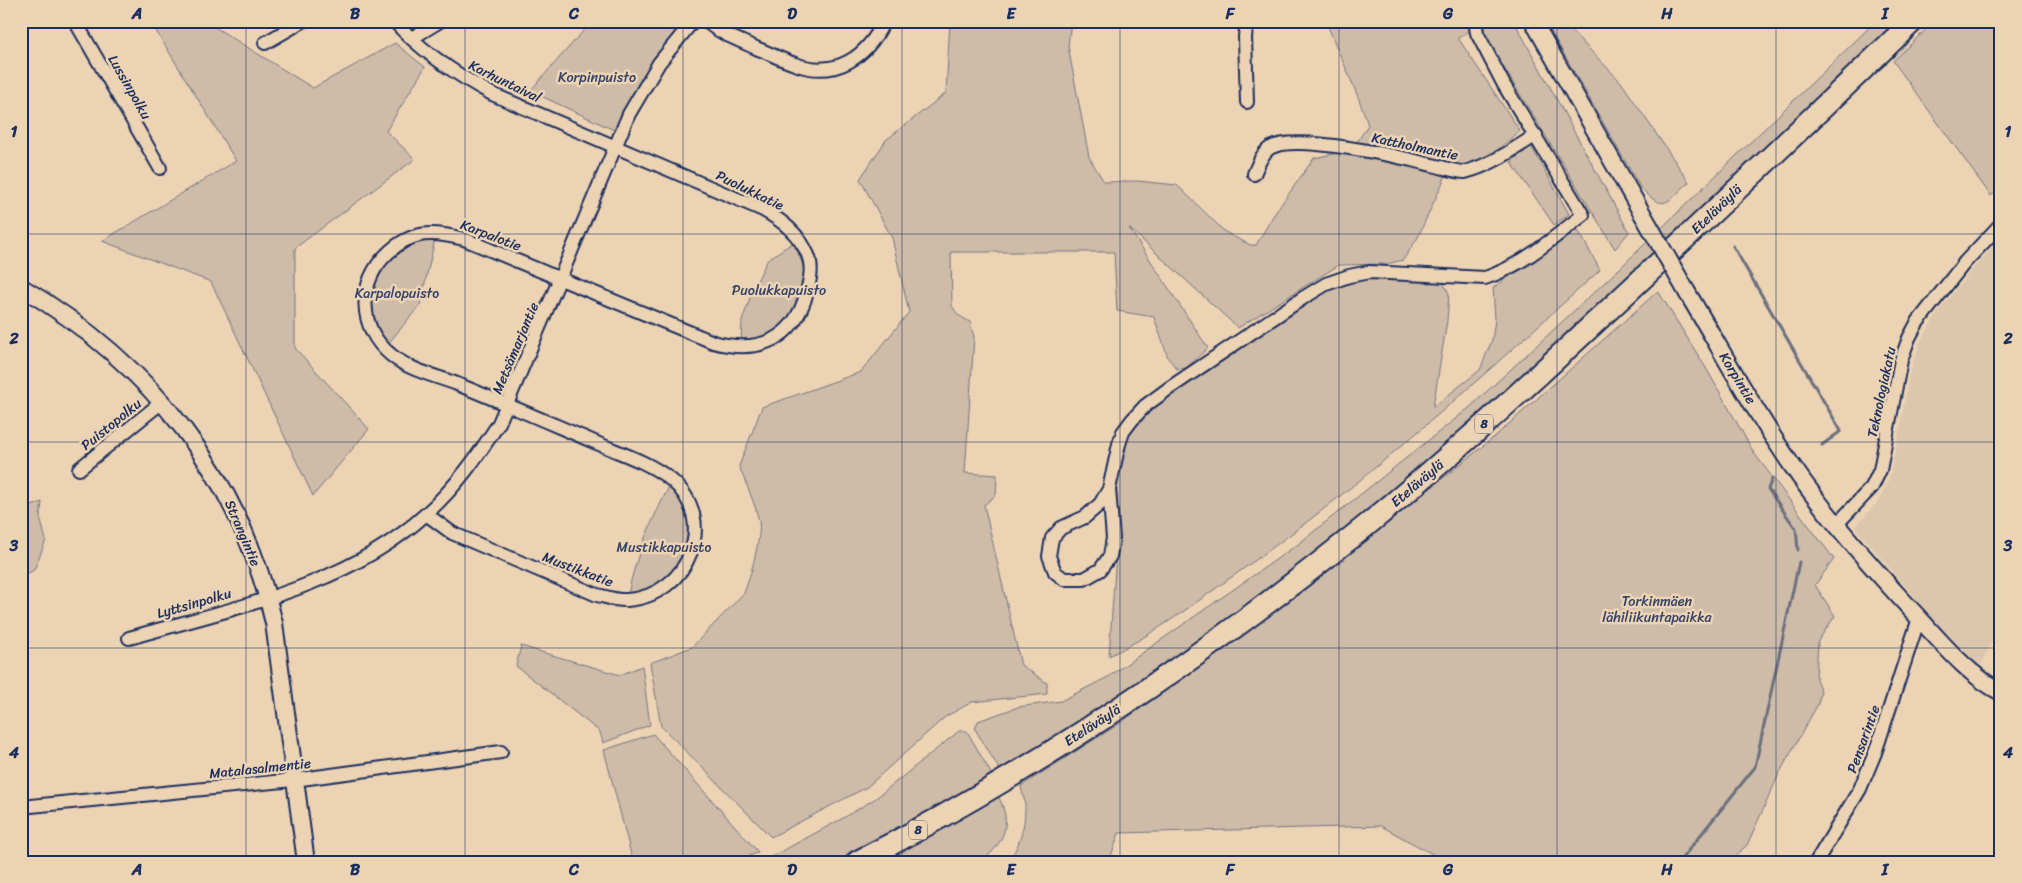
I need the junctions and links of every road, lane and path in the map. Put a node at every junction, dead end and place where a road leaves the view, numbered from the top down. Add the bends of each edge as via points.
1 (75, 21) edge
2 (303, 21) edge
3 (394, 21) edge
4 (440, 21) edge
5 (693, 21) edge
6 (706, 21) edge
7 (884, 21) edge
8 (1247, 21) edge
9 (1475, 21) edge
10 (1533, 21) edge
11 (1913, 21) edge
12 (412, 38) junction
13 (265, 43) dead end
14 (1247, 102) dead end
15 (1536, 135) junction
16 (615, 147) junction
17 (160, 168) dead end
18 (1254, 174) dead end
19 (2001, 224) edge
20 (560, 279) junction
21 (21, 287) edge
22 (162, 402) junction
23 (507, 404) junction
24 (79, 469) dead end
25 (1109, 489) junction
26 (426, 514) junction
27 (1837, 524) junction
28 (268, 598) junction
29 (1919, 618) junction
30 (129, 638) dead end
31 (2001, 692) edge
32 (501, 752) dead end
33 (294, 780) junction
34 (21, 807) edge
35 (306, 862) edge
36 (857, 862) edge
37 (1816, 862) edge

1 - 17 street, Lussinpolku
2 - 13 street
3 - 12 street, Karhuntaival
4 - 12 street
5 - 16 street, Metsämarjantie via 643,88
6 - 7 street via 724,34 796,65 818,69 844,65 857,57 870,47
8 - 14 street
9 - 15 street via 1477,33 1504,85
10 - 27 street, Korpintie, bridge via 1777,444
11 - 36 highway, Eteläväylä / 8 via 1534,380 1365,527 1200,652 1078,735 978,796
12 - 16 street, Karhuntaival via 464,79
15 - 18 street, Kattholmantie via 1498,159 1465,172 1367,150 1302,144 1278,145 1268,149
15 - 25 street via 1583,215 1524,259 1501,273 1485,278 1368,272 1326,284 1145,406 1123,432
16 - 20 street, Metsämarjantie
16 - 20 street, Puolukkatie via 763,210 788,226 808,256 810,267 801,309 788,328 765,344 728,346
19 - 27 street, Teknologiakatu via 1965,262 1908,338 1880,470 1872,487
20 - 23 street, Metsämarjantie
20 - 23 street, Karpalotie via 464,239 438,233 416,236 395,247 367,282 365,309 369,324 384,349 403,363
21 - 22 street, Strangintie via 109,348
22 - 24 street, Puistopolku
22 - 28 street, Strangintie via 204,456 239,519
23 - 26 street, Metsämarjantie via 499,423 471,466
23 - 26 street, Mustikkatie via 642,463 672,480 684,493 695,529 686,565 667,585 655,592 628,600 615,599 597,595 452,533
25 - 25 street via 1113,538 1110,556 1100,570 1084,578 1064,579 1055,572 1049,556 1052,538 1061,528 1085,517 1100,504
26 - 28 street, Metsämarjantie via 363,559 309,584
27 - 29 street, Korpintie
28 - 30 street, Lyttsinpolku
28 - 33 street, Strangintie
29 - 31 street, Korpintie via 1958,658
29 - 37 street, Pensarintie via 1876,753 1860,789
32 - 33 street, Matalasalmentie
33 - 34 street, Matalasalmentie
33 - 35 street, Strangintie

